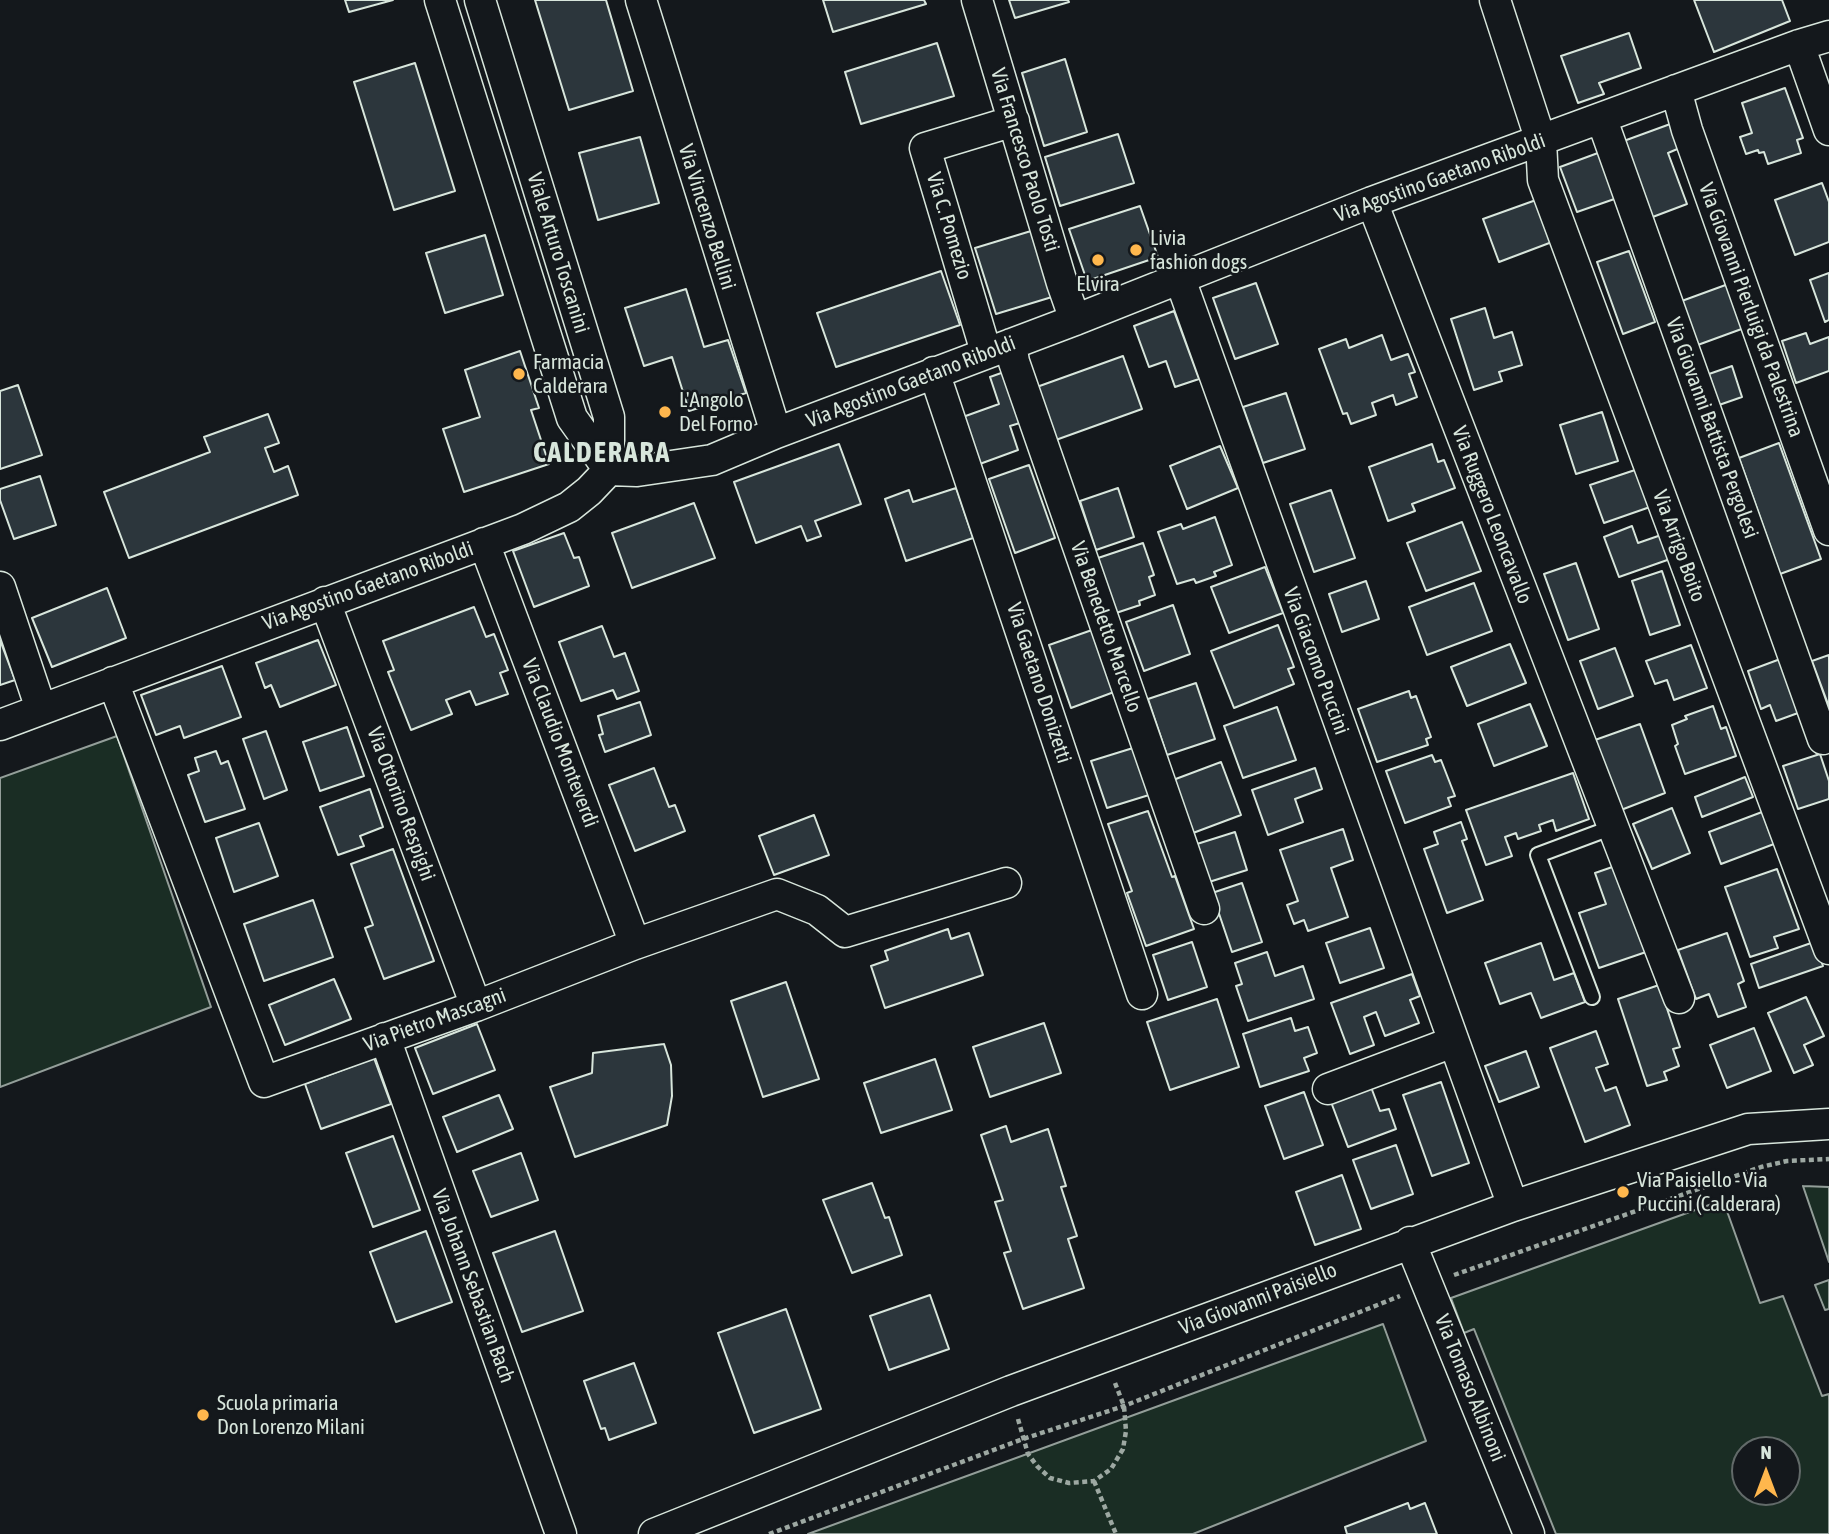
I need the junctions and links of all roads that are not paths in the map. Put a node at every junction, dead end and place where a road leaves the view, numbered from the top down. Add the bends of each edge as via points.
1 (440, 0) edge
2 (480, 0) edge
3 (641, 0) edge
4 (977, 0) edge
5 (1494, 0) edge
6 (1829, 36) edge
7 (1799, 45) junction
8 (1676, 90) junction
9 (1598, 119) junction
10 (1014, 121) junction
11 (1829, 130) edge
12 (1541, 149) junction
13 (1372, 202) junction
14 (1182, 287) junction
15 (1075, 320) junction
16 (999, 348) junction
17 (934, 372) junction
18 (776, 433) junction
19 (610, 470) junction
20 (1829, 530) edge
21 (484, 543) junction
22 (0, 587) edge
23 (325, 602) junction
24 (113, 682) junction
25 (41, 709) junction
26 (0, 724) edge
27 (1823, 739) dead end
28 (1613, 827) junction
29 (1006, 883) dead end
30 (1204, 909) dead end
31 (635, 944) junction
32 (1829, 949) edge
33 (1142, 994) dead end
34 (1592, 996) dead end
35 (1679, 998) dead end
36 (476, 1006) junction
37 (385, 1038) junction
38 (1454, 1042) junction
39 (1328, 1089) dead end
40 (1829, 1124) edge
41 (1513, 1206) junction
42 (1410, 1242) junction
43 (690, 1524) edge
44 (561, 1534) edge
45 (654, 1534) edge
46 (1529, 1534) edge

1 - 19 street, Viale Arturo Toscanini via 572,418
2 - 19 street, Viale Arturo Toscanini via 609,417
3 - 18 street, Via Vincenzo Bellini
4 - 10 street, Via Francesco Paolo Tosti
5 - 12 street, Via Arrigo Boito
6 - 7 street, Via Agostino Gaetano Riboldi
7 - 8 street, Via Agostino Gaetano Riboldi
7 - 11 street
8 - 9 street, Via Agostino Gaetano Riboldi
8 - 20 street, Via Giovanni Pierluigi da Palestrina
9 - 12 street, Via Agostino Gaetano Riboldi
9 - 27 street, Via Giovanni Battista Pergolesi via 1611,144
10 - 15 street, Via Francesco Paolo Tosti
10 - 16 street, Via C. Pomezio via 925,148
12 - 13 street, Via Agostino Gaetano Riboldi
12 - 32 street, Via Arrigo Boito via 1543,180
13 - 14 street, Via Agostino Gaetano Riboldi
13 - 28 street, Via Ruggero Leoncavallo
14 - 15 street, Via Agostino Gaetano Riboldi
14 - 38 street, Via Giacomo Puccini
15 - 16 street, Via Agostino Gaetano Riboldi
16 - 17 street, Via Agostino Gaetano Riboldi
16 - 30 street, Via Benedetto Marcello via 1014,362
17 - 18 street, Via Agostino Gaetano Riboldi
17 - 33 street, Via Gaetano Donizetti
18 - 19 street, Via Agostino Gaetano Riboldi via 712,460 637,471
19 - 21 street, Via Agostino Gaetano Riboldi via 569,507
21 - 23 street, Via Agostino Gaetano Riboldi
21 - 31 street, Via Claudio Monteverdi
22 - 25 street
23 - 24 street, Via Agostino Gaetano Riboldi
23 - 36 street, Via Ottorino Respighi
24 - 25 street, Via Agostino Gaetano Riboldi
24 - 37 street, Via Pietro Mascagni via 264,1082
25 - 26 street, Via Agostino Gaetano Riboldi
28 - 34 lane via 1538,855
28 - 35 street, Via Ruggero Leoncavallo
29 - 31 street, Via Pietro Mascagni via 845,932 817,910 777,894
31 - 36 street, Via Pietro Mascagni
36 - 37 street, Via Pietro Mascagni
37 - 44 street, Via Johann Sebastian Bach
38 - 39 street
38 - 41 street, Via Giacomo Puccini
40 - 41 street, Via Giovanni Paisiello via 1748,1129
41 - 42 street, Via Giovanni Paisiello
42 - 43 street, Via Giovanni Paisiello via 1010,1391
42 - 46 street, Via Tomaso Albinoni
43 - 45 street, Via Giovanni Paisiello

